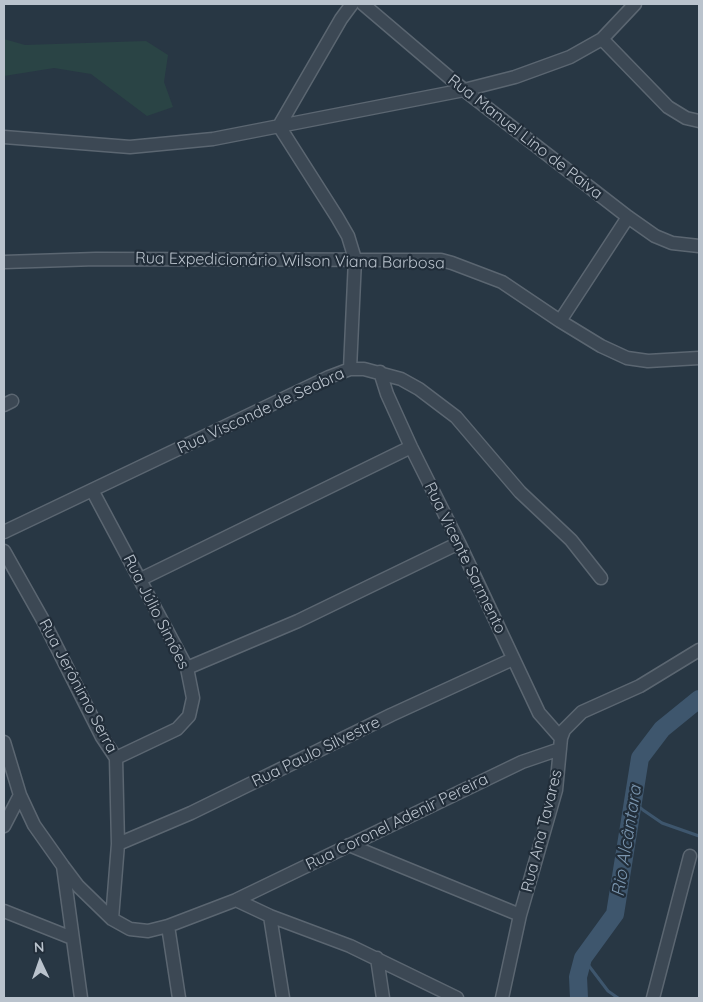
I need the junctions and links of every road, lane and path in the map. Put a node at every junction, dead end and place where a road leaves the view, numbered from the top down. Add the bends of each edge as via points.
1 (352, 4) edge
2 (363, 4) edge
3 (635, 4) edge
4 (602, 40) junction
5 (464, 90) junction
6 (699, 121) edge
7 (279, 126) junction
8 (4, 137) edge
9 (628, 217) junction
10 (699, 246) edge
11 (356, 259) junction
12 (4, 262) edge
13 (560, 322) junction
14 (699, 358) edge
15 (350, 369) junction
16 (380, 372) junction
17 (411, 447) junction
18 (92, 490) junction
19 (4, 532) edge
20 (459, 543) junction
21 (4, 551) edge
22 (601, 578) dead end
23 (141, 579) junction
24 (699, 650) edge
25 (513, 659) junction
26 (187, 668) junction
27 (4, 742) edge
28 (560, 743) junction
29 (116, 758) junction
30 (20, 795) junction
31 (4, 826) edge
32 (118, 844) junction
33 (349, 845) junction
34 (690, 856) dead end
35 (63, 866) junction
36 (236, 900) junction
37 (4, 911) edge
38 (520, 915) junction
39 (270, 916) junction
40 (112, 919) junction
41 (168, 926) junction
42 (72, 938) junction
43 (377, 958) junction
44 (81, 998) edge
45 (180, 998) edge
46 (283, 998) edge
47 (383, 998) edge
48 (457, 998) edge
49 (502, 998) edge
50 (653, 998) edge

1 - 7 street
2 - 5 street, Rua Manuel Lino de Paiva
3 - 4 street
4 - 5 street via 541,69
4 - 6 street via 668,108
5 - 7 street
5 - 9 street, Rua Manuel Lino de Paiva
7 - 8 street via 213,139 130,147
7 - 11 street via 348,236
9 - 10 street, Rua Manuel Lino de Paiva via 655,236 672,243
9 - 13 street
11 - 12 street, Rua Expedicionário Wilson Viana Barbosa
11 - 13 street, Rua Expedicionário Wilson Viana Barbosa via 452,262 502,282
11 - 15 street
13 - 14 street, Rua Expedicionário Wilson Viana Barbosa via 628,358 648,361
15 - 16 street, Rua Visconde de Seabra
15 - 18 street, Rua Visconde de Seabra
16 - 17 street, Rua Vicente Sarmento
16 - 22 street, Rua Visconde de Seabra via 419,389 456,418 520,492 571,540
17 - 20 street, Rua Vicente Sarmento
17 - 23 street
18 - 19 street, Rua Visconde de Seabra
18 - 23 street, Rua Júlio Simões
20 - 25 street, Rua Vicente Sarmento
20 - 26 street via 298,622
21 - 29 street, Rua Jerônimo Serra
23 - 26 street, Rua Júlio Simões
24 - 28 street via 640,686 582,712 569,724
25 - 28 street, Rua Vicente Sarmento via 539,712
25 - 32 street, Rua Paulo Silvestre via 191,813
26 - 29 street, Rua Júlio Simões via 193,698 188,716 177,729
27 - 30 street
28 - 33 street, Rua Coronel Adenir Pereira
28 - 38 street, Rua Ana Tavares via 556,790
29 - 32 street, Rua Jerônimo Serra
30 - 31 street
30 - 35 street via 34,825
32 - 40 street, Rua Jerônimo Serra
33 - 36 street, Rua Coronel Adenir Pereira
33 - 38 street
34 - 50 street
35 - 40 street via 78,886
35 - 42 street
36 - 39 street
36 - 41 street, Rua Coronel Adenir Pereira
37 - 42 street
38 - 49 street, Rua Ana Tavares
39 - 43 street
39 - 46 street
40 - 41 street, Rua Coronel Adenir Pereira via 130,928 148,931
41 - 45 street
42 - 44 street
43 - 47 street
43 - 48 street

